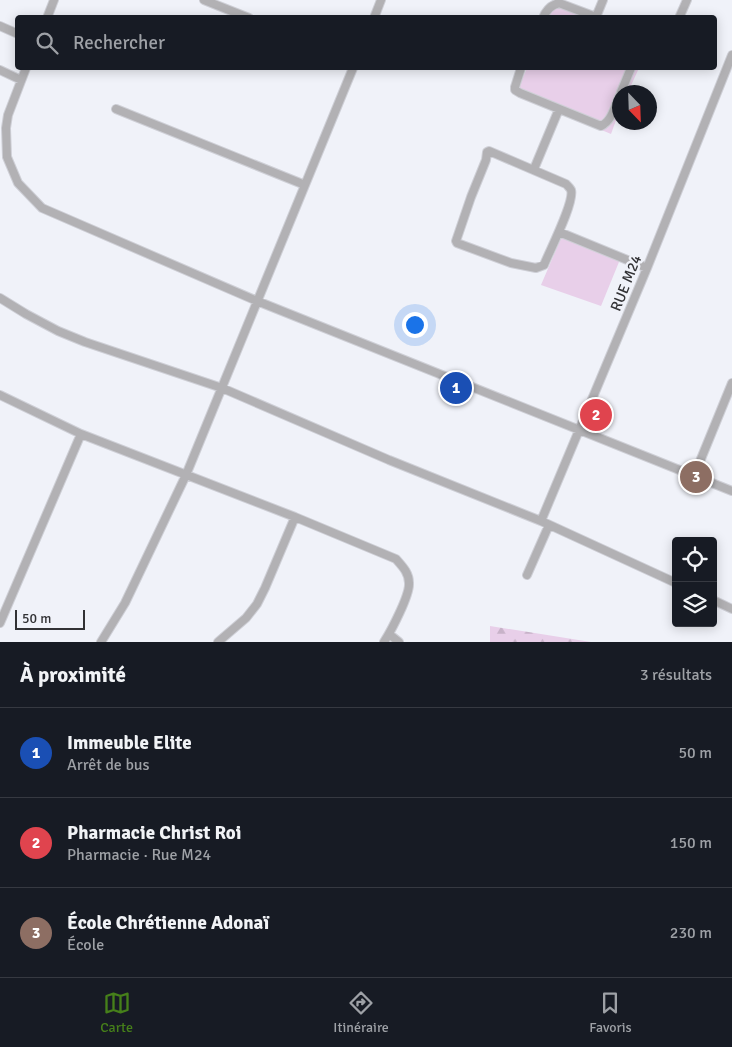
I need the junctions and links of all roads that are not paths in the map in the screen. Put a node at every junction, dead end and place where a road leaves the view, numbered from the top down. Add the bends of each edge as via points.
1 (54, 0) edge
2 (204, 0) edge
3 (381, 0) edge
4 (603, 0) edge
5 (687, 0) edge
6 (48, 15) edge
7 (242, 15) edge
8 (375, 15) edge
9 (544, 15) edge
10 (591, 15) edge
11 (597, 15) edge
12 (680, 15) edge
13 (0, 26) edge
14 (15, 33) edge
15 (732, 55) edge
16 (0, 70) edge
17 (25, 70) edge
18 (353, 70) edge
19 (520, 70) edge
20 (630, 70) edge
21 (21, 80) junction
22 (624, 85) edge
23 (116, 109) dead end
24 (559, 109) junction
25 (4, 113) edge
26 (612, 114) edge
27 (534, 169) junction
28 (305, 185) junction
29 (559, 232) junction
30 (647, 268) junction
31 (0, 298) edge
32 (257, 301) junction
33 (732, 383) edge
34 (222, 388) junction
35 (0, 395) edge
36 (580, 430) junction
37 (81, 434) junction
38 (186, 474) junction
39 (694, 476) junction
40 (732, 491) edge
41 (295, 517) junction
42 (545, 523) junction
43 (527, 575) dead end
44 (674, 582) edge
45 (717, 602) edge
46 (732, 609) edge
47 (0, 623) edge
48 (389, 634) junction
49 (101, 642) edge
50 (218, 642) edge
51 (384, 642) edge
52 (399, 642) edge

1 - 6 street
2 - 7 street
3 - 8 street
4 - 11 street
5 - 12 street
9 - 10 street via 551,6 559,3
13 - 14 street
15 - 30 street, RUE M24
16 - 21 street
17 - 21 street
18 - 28 street
19 - 24 street via 515,90
20 - 22 street
21 - 25 street
23 - 28 street
24 - 26 street via 601,126 609,121
24 - 27 street
25 - 32 street via 7,157 18,183 42,208
27 - 29 street via 566,184 571,191
27 - 29 street via 488,152 456,243 511,263 536,268 544,265
28 - 32 street
29 - 30 street
30 - 36 street, RUE M24
31 - 34 street via 85,342
32 - 34 street
32 - 36 street
33 - 39 street
34 - 38 street
34 - 42 street
35 - 37 street
36 - 39 street
36 - 42 street, RUE M24
37 - 38 street
37 - 47 street
38 - 41 street
38 - 49 street via 125,603
39 - 40 street
41 - 48 street via 396,559 406,570 410,585
41 - 50 street via 257,604
42 - 43 street, RUE M24
42 - 44 street
45 - 46 street
48 - 51 street
48 - 52 street

